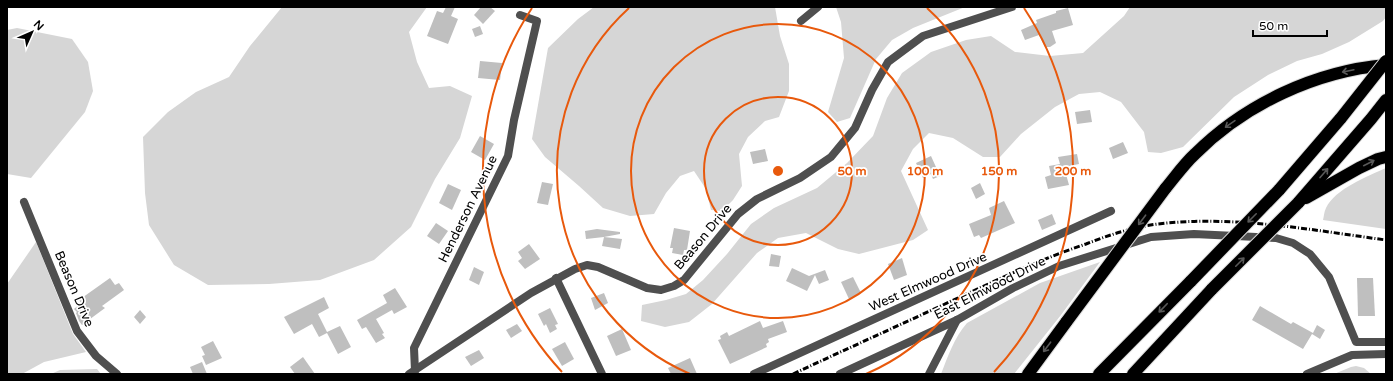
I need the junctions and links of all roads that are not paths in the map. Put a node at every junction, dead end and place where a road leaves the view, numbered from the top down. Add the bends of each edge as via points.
1 (818, 7) edge
2 (1012, 7) edge
3 (520, 15) dead end
4 (801, 21) dead end
5 (1386, 61) edge
6 (1386, 65) edge
7 (1386, 100) edge
8 (1386, 157) edge
9 (24, 202) dead end
10 (1298, 203) junction
11 (1111, 211) dead end
12 (556, 278) junction
13 (957, 320) junction
14 (1386, 342) edge
15 (1386, 354) edge
16 (412, 372) edge
17 (117, 374) edge
18 (602, 374) edge
19 (754, 374) edge
20 (840, 374) edge
21 (930, 374) edge
22 (1028, 374) edge
23 (1099, 374) edge
24 (1133, 374) edge
25 (1307, 374) edge

1 - 4 street
2 - 12 street, Beason Drive via 923,36 888,62 855,128 831,157 800,178 757,199 738,214 684,280 674,286 661,290 646,288 598,267 586,266
3 - 16 street, Henderson Avenue via 537,21 508,156 414,348
5 -> 23 highway, bridge via 1279,190
6 -> 22 highway, bridge via 1329,75 1286,92 1246,113 1194,154 1165,189
10 -> 7 highway
10 -> 8 highway via 1378,158
9 - 17 street, Beason Drive via 77,331 96,356
24 -> 10 highway, bridge via 1212,289
11 - 19 street, West Elmwood Drive
12 - 16 street, Beason Drive
12 - 18 street
13 - 14 street, East Elmwood Drive via 1013,288 1059,266 1151,237 1222,235 1276,238 1293,243 1310,254 1329,277 1356,342
13 - 20 street, East Elmwood Drive
13 - 21 street
15 - 25 street via 1352,355

